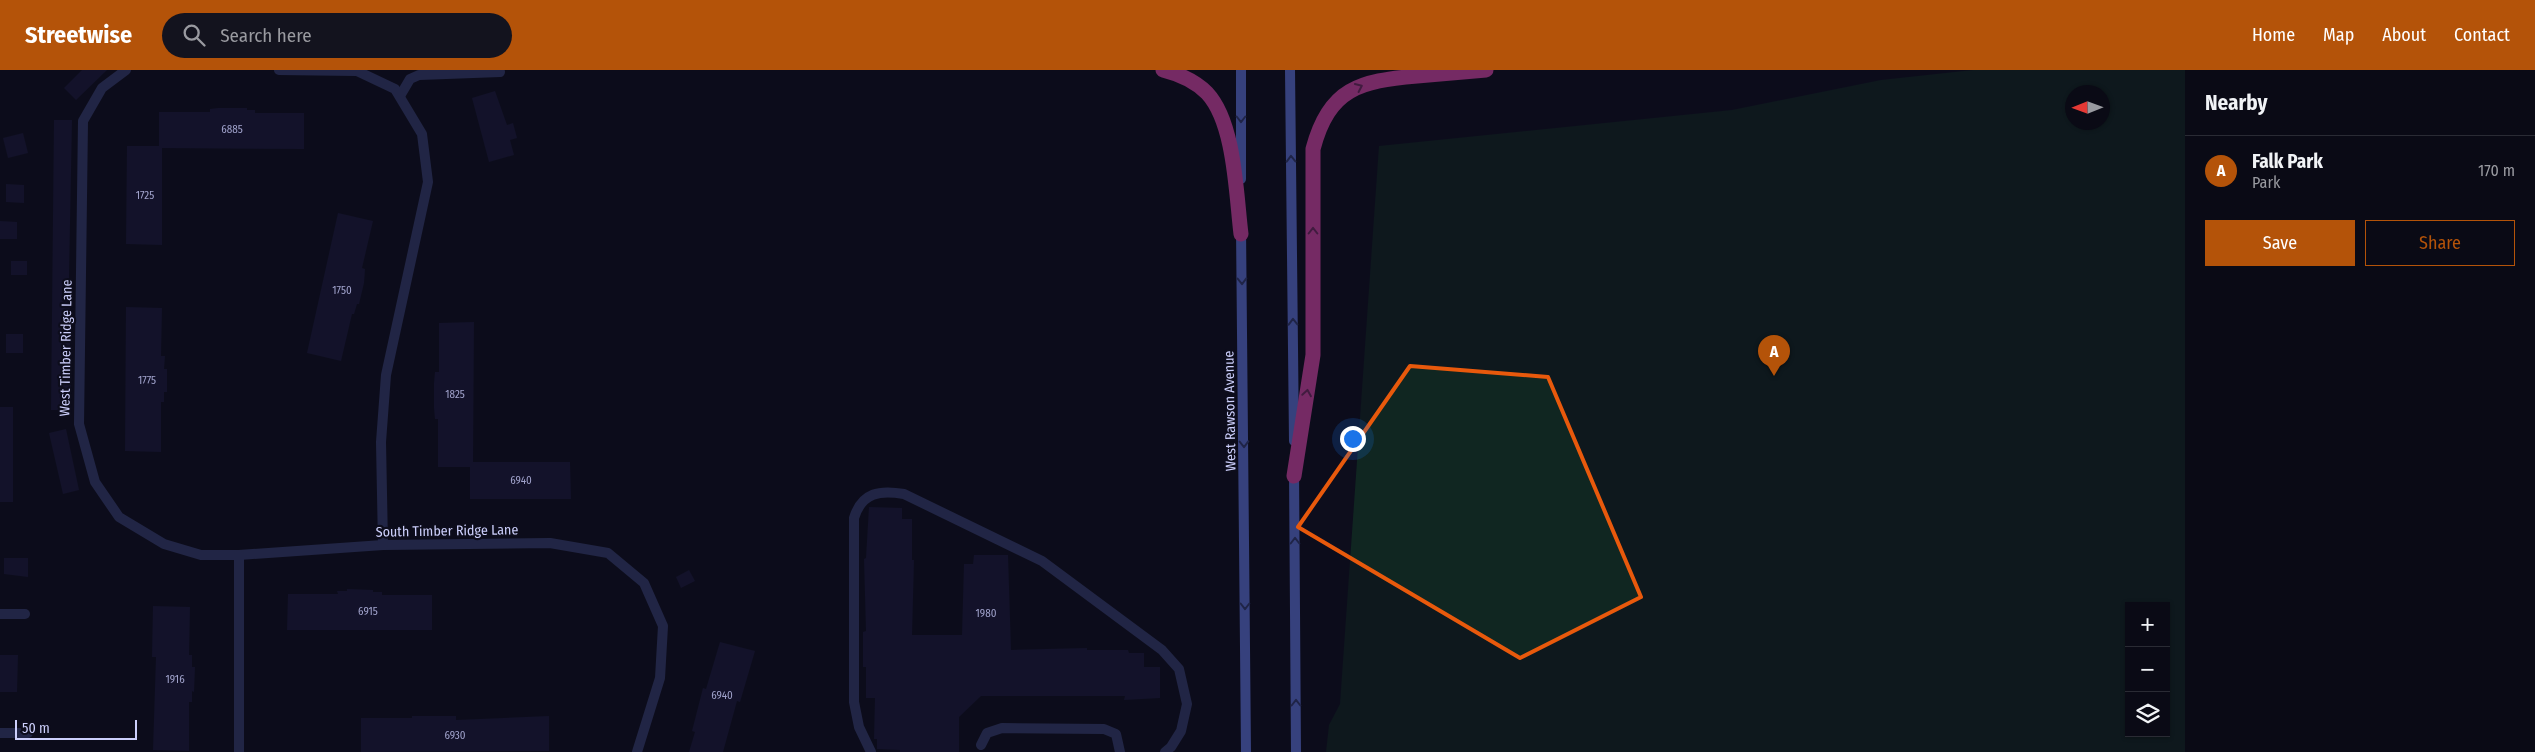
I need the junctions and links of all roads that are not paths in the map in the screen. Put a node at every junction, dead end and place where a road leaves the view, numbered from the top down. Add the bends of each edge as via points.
1 (126, 70) edge
2 (279, 70) edge
3 (1163, 70) edge
4 (1241, 70) edge
5 (1290, 70) edge
6 (1486, 70) edge
7 (500, 72) dead end
8 (400, 96) junction
9 (1241, 234) junction
10 (1294, 476) junction
11 (382, 545) junction
12 (239, 555) junction
13 (0, 614) edge
14 (25, 614) dead end
15 (0, 733) edge
16 (28, 733) dead end
17 (981, 745) dead end
18 (239, 752) edge
19 (637, 752) edge
20 (871, 752) edge
21 (1120, 752) edge
22 (1165, 752) edge
23 (1246, 752) edge
24 (1296, 752) edge

1 - 12 street, West Timber Ridge Lane via 102,88 83,120 79,424 95,482 120,518 164,544 201,554
2 - 8 street via 357,71 395,89
3 - 9 highway via 1195,83 1217,107 1230,150
4 -> 9 main road, West Rawson Avenue
10 -> 5 main road
10 -> 6 highway via 1313,355 1313,149 1319,128 1337,102 1360,85 1377,79
7 - 8 street via 419,75 410,78
8 - 11 street via 422,134 428,182 386,376 381,442
9 -> 23 main road, West Rawson Avenue
24 -> 10 main road
11 - 12 street, South Timber Ridge Lane
11 - 19 street, South Timber Ridge Lane via 550,543 608,553 644,583 663,626 660,678
12 - 18 street
13 - 14 street
15 - 16 street
17 - 21 street via 987,733 1002,728 1104,729 1116,734
20 - 22 street via 859,727 854,702 854,518 858,506 870,495 886,491 904,494 1042,561 1162,650 1179,669 1187,704 1181,731

